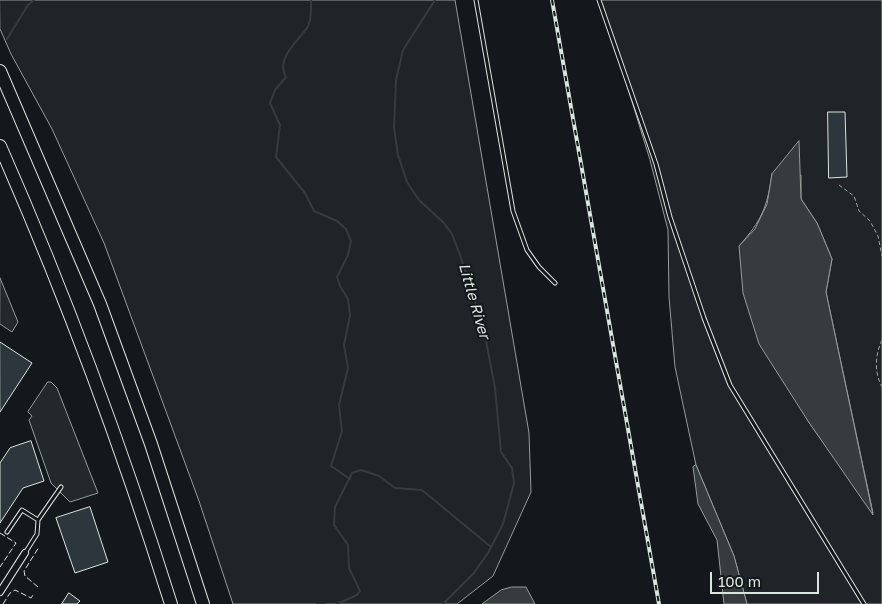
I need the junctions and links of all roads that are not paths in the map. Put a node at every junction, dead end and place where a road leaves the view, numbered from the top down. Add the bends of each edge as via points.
1 (476, 0) edge
2 (599, 0) edge
3 (0, 71) edge
4 (0, 146) edge
5 (555, 283) dead end
6 (61, 487) dead end
7 (38, 520) junction
8 (7, 532) dead end
9 (24, 554) joint
10 (0, 592) edge
11 (171, 604) edge
12 (203, 604) edge
13 (864, 604) edge

1 - 5 lane via 514,211 527,250 538,267
2 - 13 lane via 656,164 704,318 730,386
3 - 12 highway via 103,312 151,444
4 - 11 highway via 95,377
6 - 7 lane
7 - 8 lane via 22,510
7 - 9 lane via 37,534
9 - 10 street

